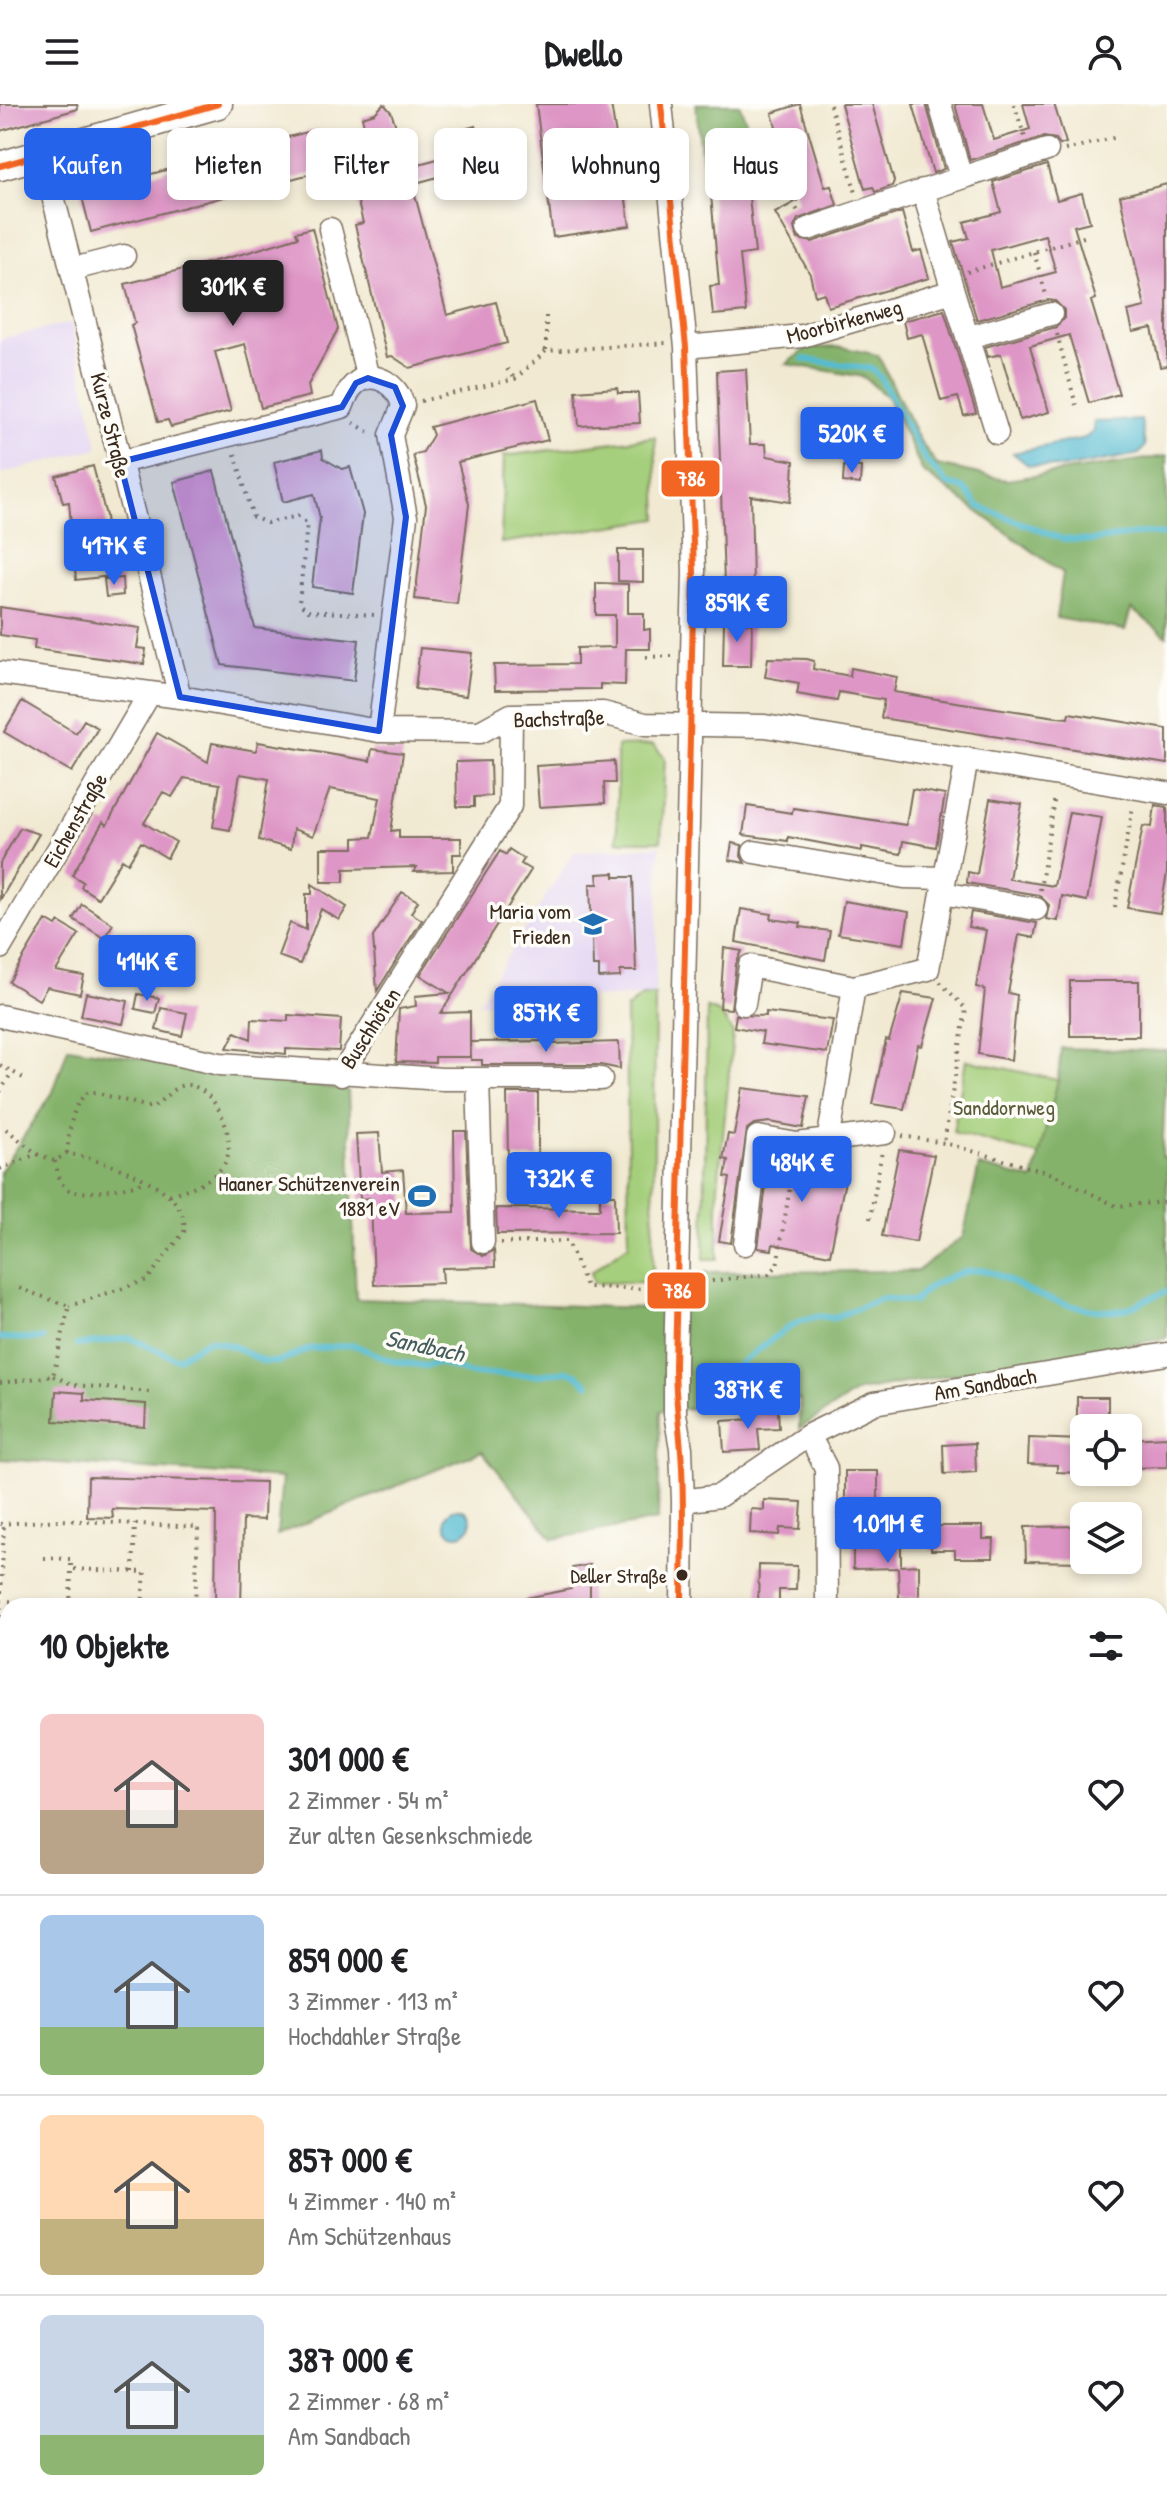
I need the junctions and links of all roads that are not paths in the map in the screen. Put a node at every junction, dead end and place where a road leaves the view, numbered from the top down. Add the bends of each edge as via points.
1 (218, 104) edge
2 (661, 104) edge
3 (940, 104) edge
4 (132, 128) edge
5 (1038, 153) road end
6 (24, 159) edge
7 (0, 166) edge
8 (961, 178) junction
9 (923, 190) junction
10 (55, 200) edge
11 (330, 229) dead end
12 (808, 229) road end
13 (124, 256) dead end
14 (73, 269) junction
15 (951, 284) junction
16 (1051, 314) dead end
17 (969, 337) junction
18 (686, 344) junction
19 (368, 378) junction
20 (997, 433) dead end
21 (120, 462) junction
22 (0, 673) edge
23 (150, 693) junction
24 (180, 697) junction
25 (511, 715) junction
26 (692, 724) junction
27 (379, 731) junction
28 (967, 759) junction
29 (1167, 793) edge
30 (754, 852) dead end
31 (944, 886) junction
32 (1036, 909) road end
33 (0, 948) edge
34 (854, 987) junction
35 (744, 1004) dead end
36 (0, 1016) edge
37 (341, 1075) junction
38 (478, 1079) junction
39 (601, 1079) dead end
40 (830, 1132) junction
41 (885, 1133) road end
42 (483, 1242) road end
43 (745, 1244) dead end
44 (1167, 1354) edge
45 (809, 1435) junction
46 (683, 1501) junction
47 (682, 1598) edge
48 (827, 1598) edge

1 - 4 main road
2 - 18 street
3 - 8 street
5 - 8 street
6 - 7 main road
8 - 9 street
9 - 12 street
9 - 15 street
10 - 14 street, Kurze Straße
11 - 19 street
13 - 14 street
14 - 21 street, Kurze Straße
15 - 17 street
15 - 18 street, Moorbirkenweg via 802,336
16 - 17 street
17 - 20 street
18 - 26 street via 693,477
19 - 21 street via 356,383 342,407
19 - 27 street via 395,387 403,406 391,435 406,517
21 - 24 street, Kurze Straße
22 - 23 street, Bachstraße
23 - 24 street, Bachstraße
23 - 33 street, Eichenstraße
24 - 27 street, Bachstraße
25 - 26 street, Bachstraße via 603,713 645,724
25 - 27 street, Bachstraße via 480,732
25 - 37 street, Buschhöfen via 510,806
26 - 28 street, Bachstraße via 765,726
26 - 46 street via 675,1414
28 - 29 street, Bachstraße
28 - 31 street
30 - 31 street
31 - 32 street
31 - 34 street via 928,969
34 - 35 street via 750,966
34 - 40 street
36 - 37 street, Buschhöfen via 220,1064
37 - 38 street
38 - 39 street
38 - 42 street
40 - 41 street
40 - 43 street via 797,1144 758,1137
44 - 45 street, Am Sandbach via 874,1403
45 - 46 street, Am Sandbach via 719,1496
45 - 48 street via 826,1468
46 - 47 street

